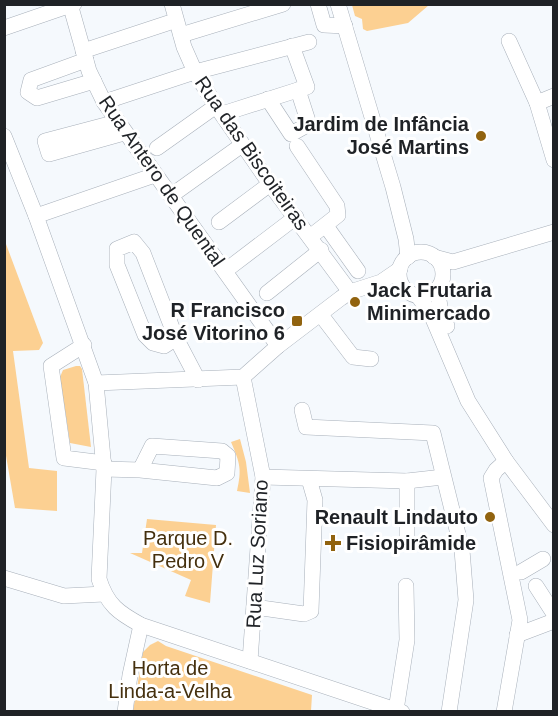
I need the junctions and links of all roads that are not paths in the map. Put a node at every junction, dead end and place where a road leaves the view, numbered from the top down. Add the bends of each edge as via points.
1 (172, 4) edge
2 (284, 4) edge
3 (318, 4) edge
4 (338, 4) edge
5 (72, 5) edge
6 (168, 23) dead end
7 (345, 26) junction
8 (4, 28) edge
9 (181, 35) junction
10 (509, 41) dead end
11 (309, 42) dead end
12 (292, 46) junction
13 (85, 56) junction
14 (195, 72) junction
15 (94, 81) junction
16 (302, 89) junction
17 (554, 96) edge
18 (268, 99) junction
19 (104, 102) junction
20 (537, 103) junction
21 (219, 110) junction
22 (5, 140) edge
23 (242, 145) junction
24 (297, 146) dead end
25 (157, 148) dead end
26 (554, 160) edge
27 (155, 175) junction
28 (270, 184) junction
29 (172, 195) junction
30 (36, 216) junction
31 (296, 217) junction
32 (219, 222) dead end
33 (326, 225) junction
34 (554, 232) edge
35 (310, 237) junction
36 (321, 250) junction
37 (453, 262) junction
38 (413, 264) junction
39 (225, 271) junction
40 (358, 271) dead end
41 (440, 282) junction
42 (350, 292) junction
43 (267, 293) dead end
44 (418, 296) junction
45 (321, 315) junction
46 (176, 339) junction
47 (84, 345) junction
48 (278, 346) junction
49 (371, 359) dead end
50 (243, 377) junction
51 (198, 380) junction
52 (96, 382) junction
53 (302, 410) dead end
54 (484, 424) junction
55 (506, 460) junction
56 (104, 466) junction
57 (140, 470) junction
58 (263, 477) junction
59 (443, 477) junction
60 (309, 479) junction
61 (407, 481) junction
62 (554, 525) edge
63 (407, 539) dead end
64 (543, 559) dead end
65 (521, 573) dead end
66 (4, 578) edge
67 (406, 586) dead end
68 (536, 586) dead end
69 (104, 594) junction
70 (254, 607) junction
71 (554, 614) edge
72 (554, 621) edge
73 (141, 625) junction
74 (517, 635) junction
75 (250, 662) junction
76 (125, 711) edge
77 (399, 711) edge
78 (449, 711) edge
79 (504, 711) edge

1 - 9 street, Rua das Biscoiteiras
2 - 9 street
3 - 7 street via 324,25
4 - 7 street
5 - 8 street
5 - 13 street, Rua Antero de Quental
6 - 13 street
7 - 38 street
9 - 14 street, Rua das Biscoiteiras
10 - 20 street
11 - 12 street
12 - 14 street
12 - 16 street
13 - 15 street, Rua Antero de Quental
13 - 15 street via 31,80 28,92 37,98
14 - 19 street
14 - 21 street, Rua das Biscoiteiras
15 - 19 street, Rua Antero de Quental
16 - 18 street
16 - 18 street via 309,124 291,134
17 - 20 street
18 - 21 street
19 - 27 street, Rua Antero de Quental
20 - 26 street
21 - 23 street, Rua das Biscoiteiras
21 - 25 street
22 - 30 street
23 - 28 street, Rua das Biscoiteiras
23 - 29 street
24 - 33 street via 337,206 338,215
27 - 29 street, Rua Antero de Quental
27 - 30 street
28 - 31 street, Rua das Biscoiteiras
28 - 32 street
29 - 39 street, Rua Antero de Quental
30 - 47 street
31 - 35 street, Rua das Biscoiteiras
31 - 39 street
33 - 35 street
33 - 40 street
34 - 37 street
35 - 36 street, Rua das Biscoiteiras
36 - 42 street, Rua das Biscoiteiras
36 - 43 street
37 - 38 street
37 - 41 street
38 - 41 street via 439,262
38 - 42 street via 381,282
38 - 44 street via 411,294
39 - 48 street, Rua Antero de Quental
41 - 44 street via 425,296
41 - 54 street via 441,312
42 - 45 street
44 - 54 street via 431,314 468,401
45 - 48 street
45 - 49 street via 353,357
46 - 46 street via 143,253 134,242 117,249 117,264 145,335 164,346
46 - 51 street
47 - 52 street
47 - 56 street via 51,366 64,458
48 - 50 street
50 - 51 street
50 - 58 street, Rua Luz Soriano
51 - 52 street
52 - 56 street
53 - 59 street via 306,427 433,433
54 - 55 street
55 - 62 street
55 - 74 street via 491,478 520,620
56 - 57 street
56 - 69 street via 99,579
57 - 57 street via 217,478 227,473 228,456 222,451 152,446
58 - 60 street
58 - 70 street, Rua Luz Soriano
59 - 61 street
59 - 78 street via 462,550 466,600
60 - 61 street
60 - 70 street via 315,500 311,610 304,614
61 - 63 street
64 - 65 street
66 - 69 street via 64,596
67 - 77 street via 408,640
68 - 71 street
69 - 73 street via 119,613
70 - 75 street, Rua Luz Soriano
72 - 74 street
73 - 75 street
73 - 76 street
74 - 79 street
75 - 77 street

